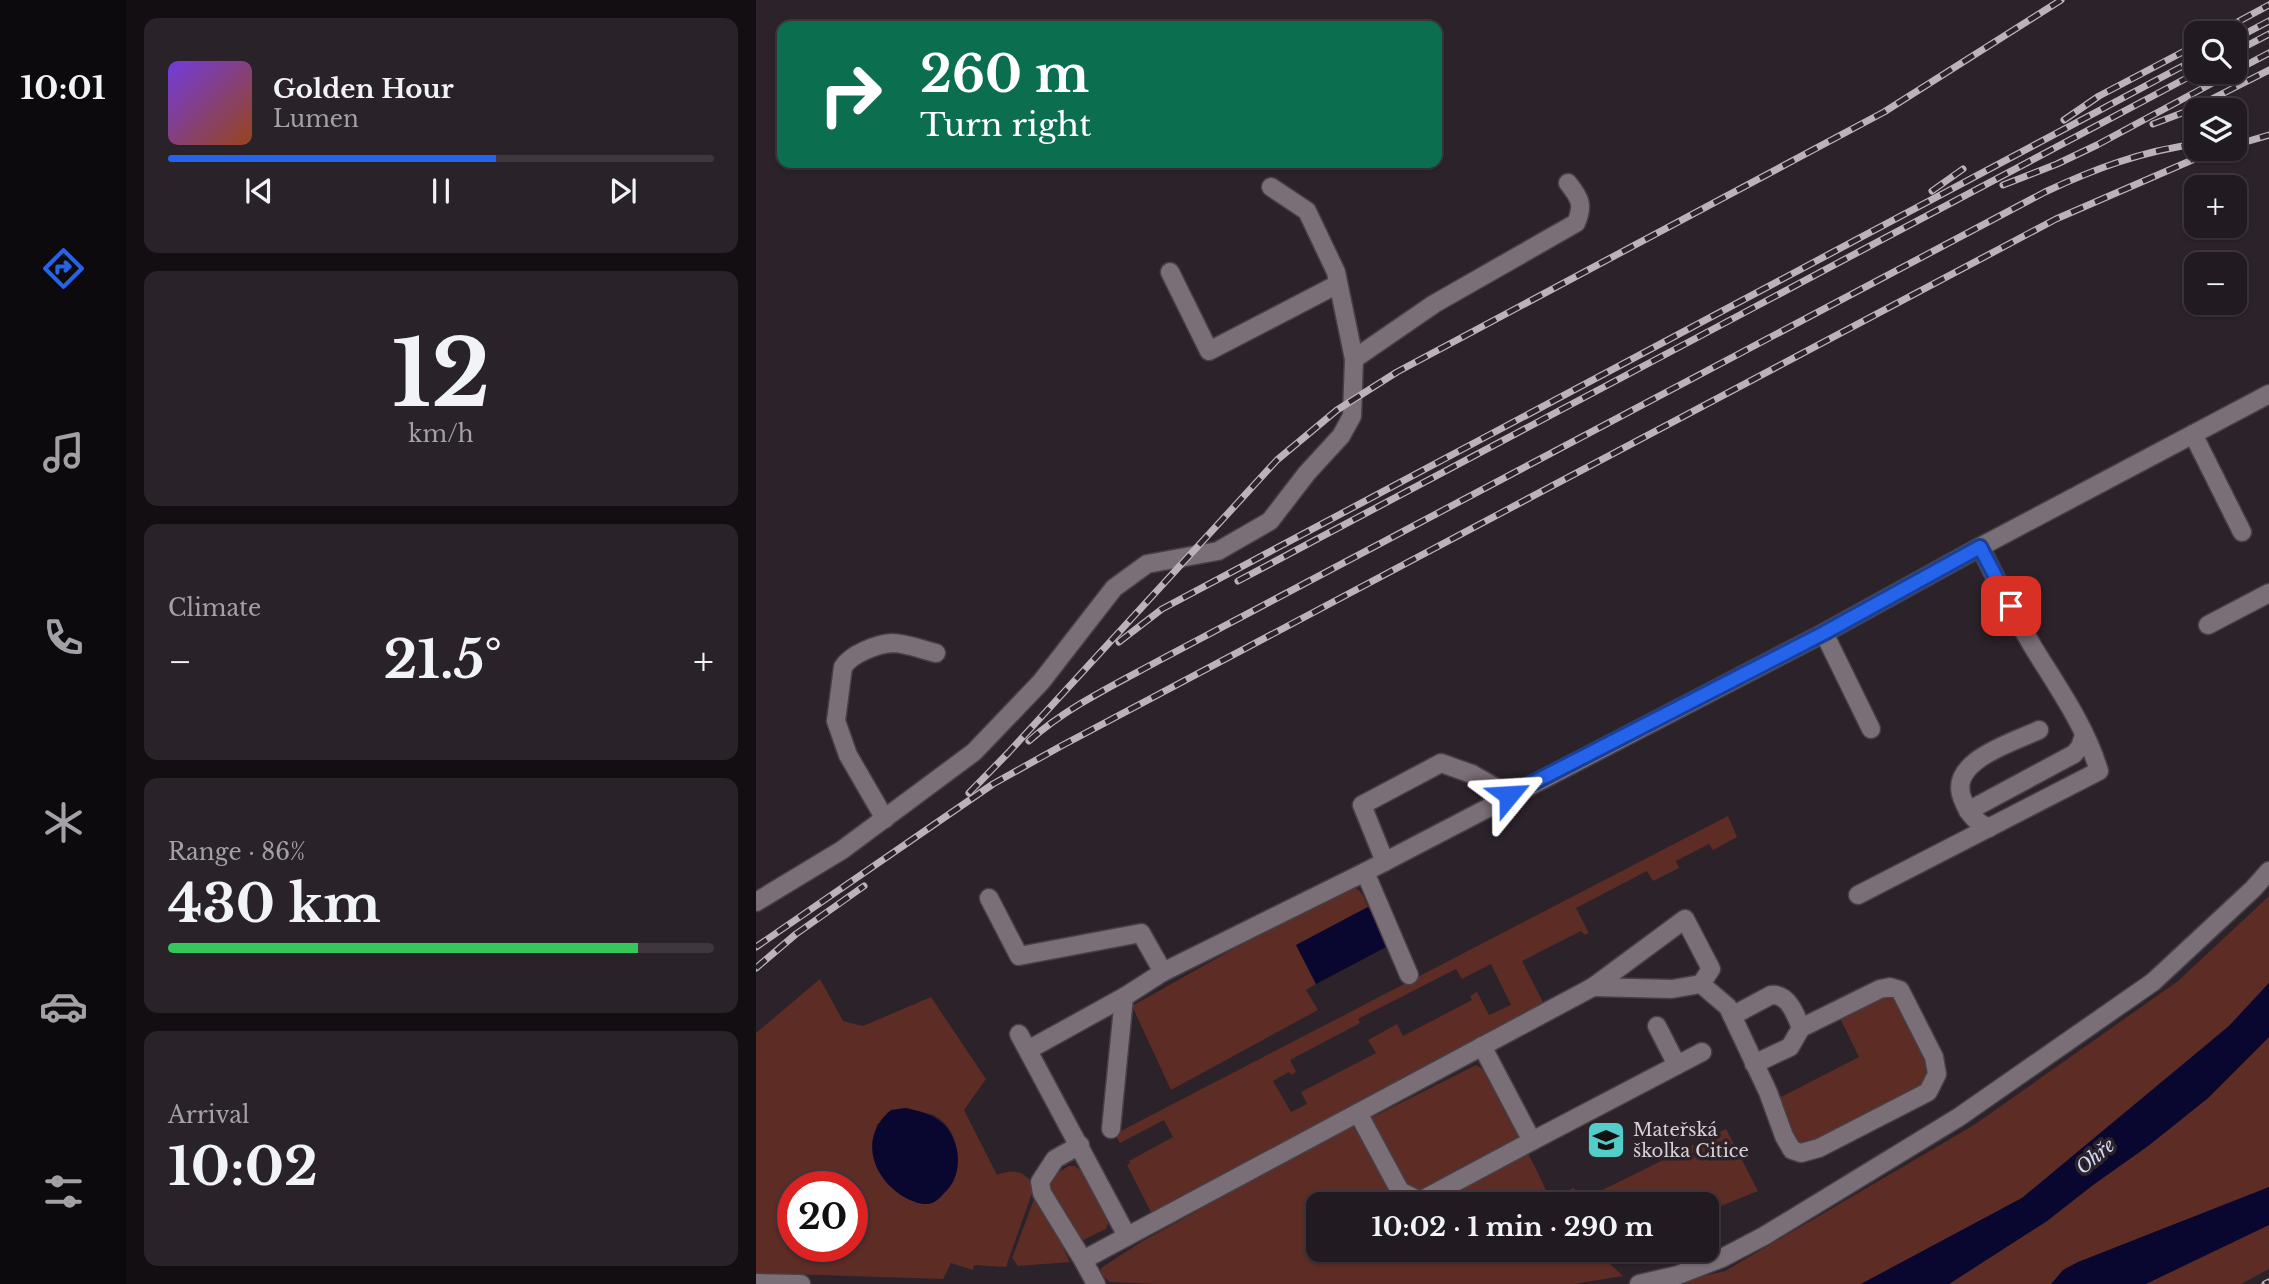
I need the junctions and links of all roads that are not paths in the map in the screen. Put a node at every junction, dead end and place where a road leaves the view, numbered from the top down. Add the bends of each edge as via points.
1 (1567, 183) dead end
2 (1271, 187) dead end
3 (1170, 272) dead end
4 (1338, 284) junction
5 (1354, 359) junction
6 (2269, 394) edge
7 (2193, 434) junction
8 (2242, 532) dead end
9 (1980, 547) junction
10 (2269, 593) edge
11 (2208, 625) dead end
12 (1824, 633) junction
13 (936, 653) dead end
14 (1871, 729) dead end
15 (2039, 730) dead end
16 (2084, 735) junction
17 (1509, 795) junction
18 (1968, 811) junction
19 (885, 819) junction
20 (1989, 828) junction
21 (1385, 862) junction
22 (2269, 871) edge
23 (1365, 872) junction
24 (1858, 895) dead end
25 (989, 898) dead end
26 (756, 902) edge
27 (1163, 972) junction
28 (1409, 975) dead end
29 (1701, 984) junction
30 (1593, 987) junction
31 (1124, 997) junction
32 (1732, 1016) junction
33 (1657, 1026) dead end
34 (1801, 1028) junction
35 (1482, 1046) junction
36 (1702, 1052) dead end
37 (1754, 1064) junction
38 (1677, 1065) junction
39 (1358, 1112) junction
40 (1111, 1129) dead end
41 (1532, 1141) junction
42 (1080, 1146) junction
43 (1127, 1236) junction
44 (1083, 1259) junction
45 (756, 1283) edge
46 (801, 1284) edge
47 (1096, 1284) edge
48 (1639, 1284) edge

1 - 5 street via 1582,210 1576,223 1434,304
2 - 4 street via 1307,211
3 - 4 street via 1209,351
4 - 5 street
5 - 19 street via 1352,416 1341,436 1270,521 1218,551 1147,564 1114,588 1041,682 974,752
6 - 7 street
7 - 8 street
7 - 9 street
9 - 12 street
9 - 16 street
10 - 11 street
12 - 14 street
12 - 17 street
13 - 19 street via 893,643 859,654 843,667 836,721 848,755
15 - 18 street via 1984,756 1963,772 1959,789
16 - 18 street via 2074,754
16 - 20 street via 2099,771
17 - 21 street
17 - 21 street via 1441,763 1362,805
18 - 20 street
19 - 26 street
20 - 24 street
21 - 23 street
22 - 48 street via 2153,982 1959,1117 1743,1247 1678,1275
23 - 27 street
23 - 28 street
25 - 27 street via 1019,956 1141,933
27 - 31 street
29 - 30 street via 1672,989
29 - 30 street via 1711,969 1685,919
29 - 32 street
30 - 35 street
31 - 40 street
31 - 42 street via 1024,1042
32 - 34 street via 1777,994 1785,999
32 - 37 street
33 - 38 street
34 - 37 street via 1790,1047
34 - 37 street via 1880,989 1900,990 1934,1057 1935,1083 1928,1092 1801,1153 1788,1146
35 - 39 street
35 - 41 street
36 - 38 street
38 - 41 street
39 - 41 street via 1400,1191 1420,1201
39 - 43 street
42 - 43 street
42 - 44 street via 1055,1160 1040,1182 1042,1193
43 - 44 street
44 - 47 street
45 - 46 street

